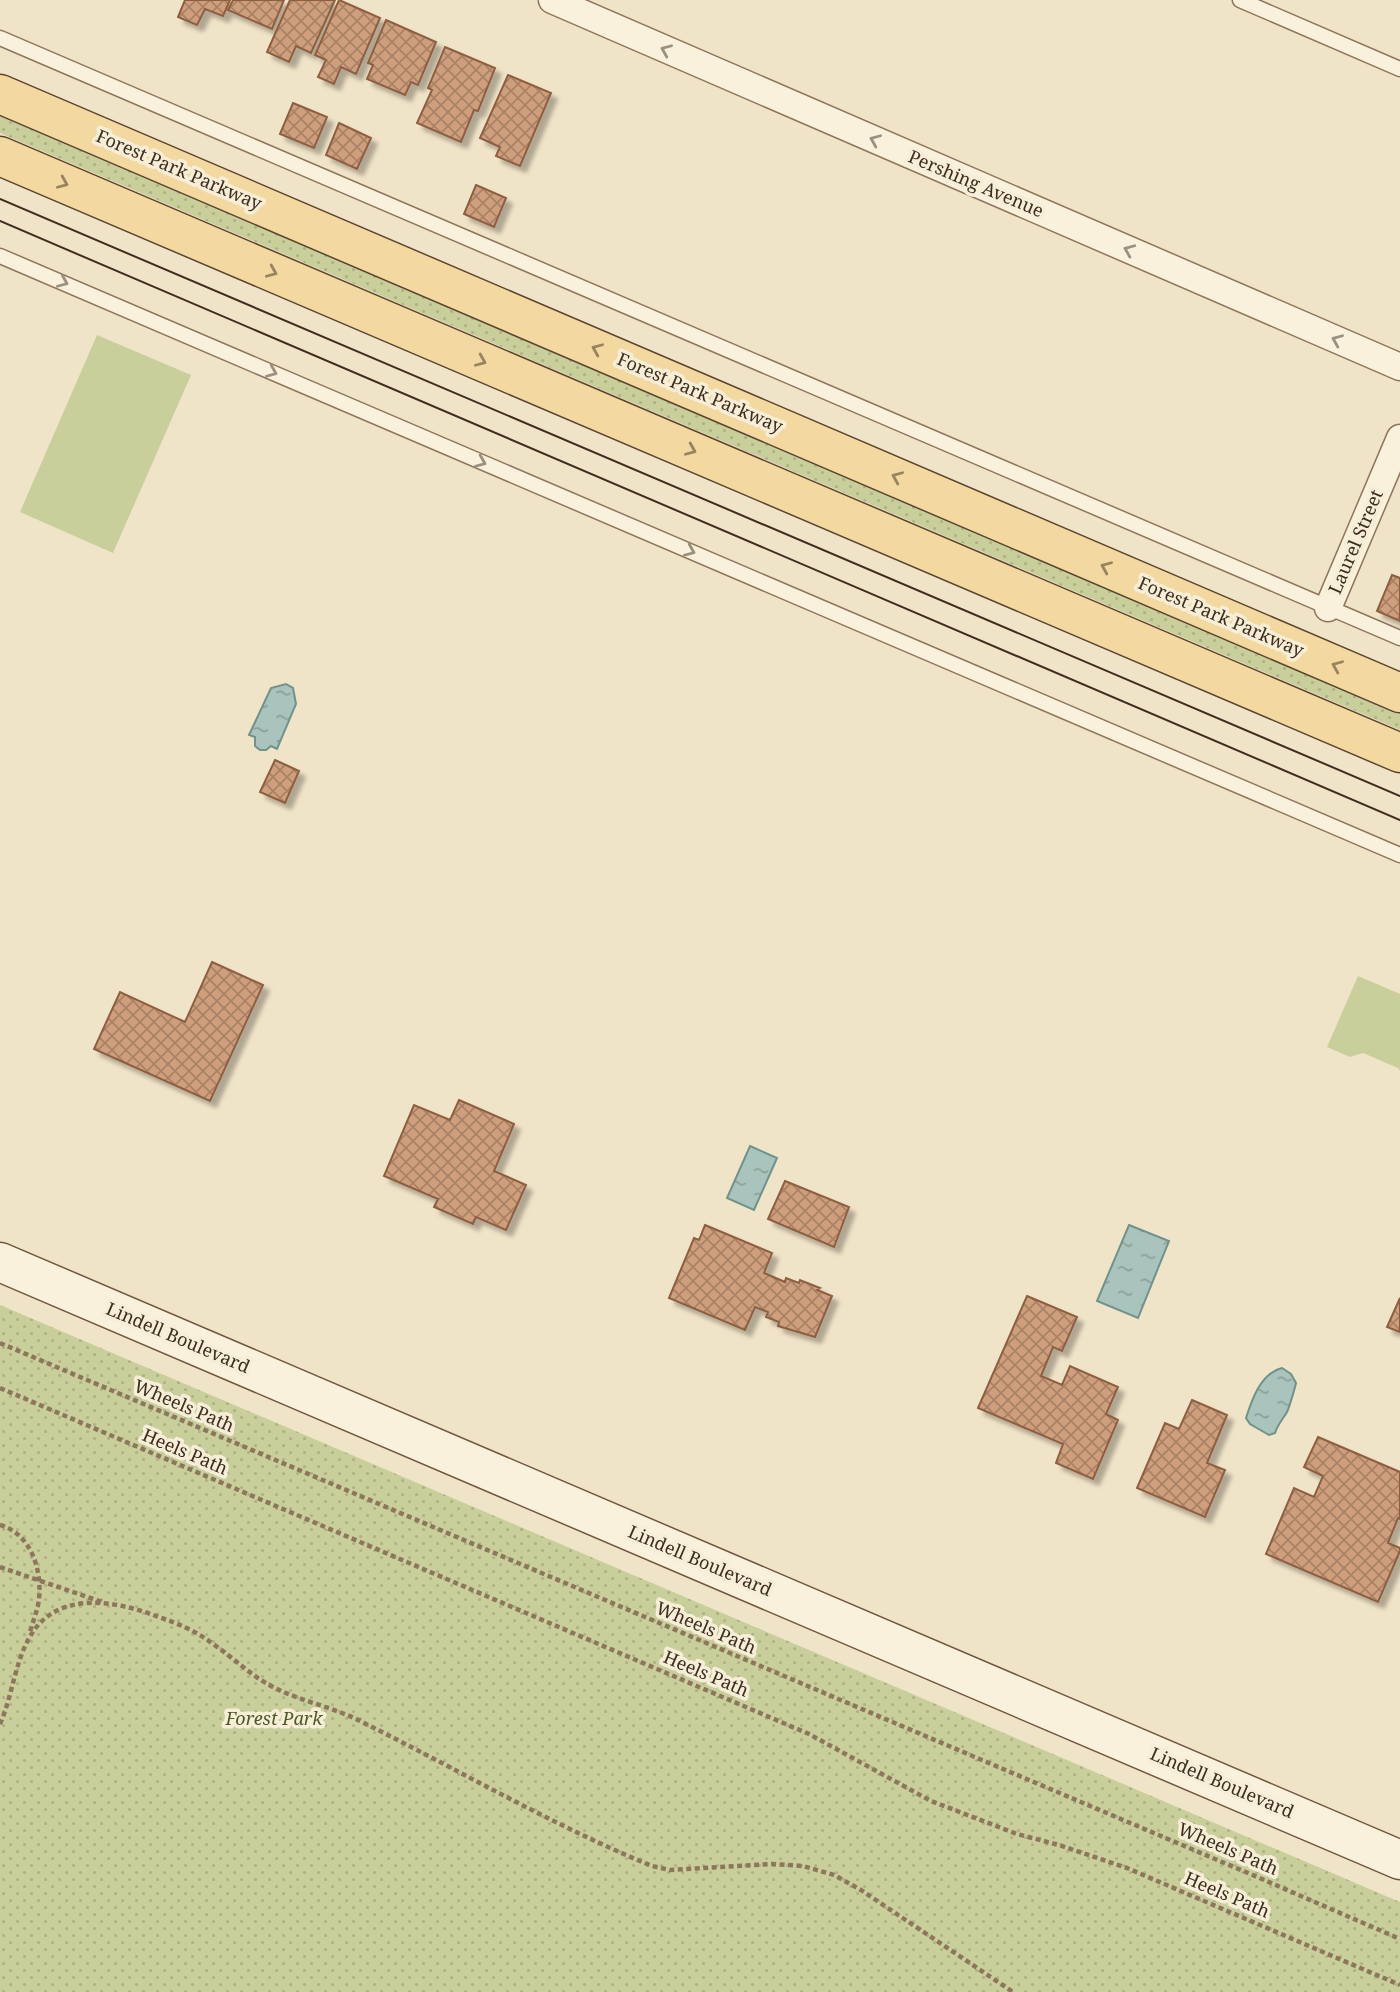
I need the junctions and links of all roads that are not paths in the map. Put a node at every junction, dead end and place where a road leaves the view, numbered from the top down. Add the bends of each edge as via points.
1 (552, 0) edge
2 (1240, 0) edge
3 (0, 38) edge
4 (1400, 69) edge
5 (0, 94) edge
6 (0, 156) edge
7 (0, 256) edge
8 (1400, 367) edge
9 (1400, 438) edge
10 (1328, 608) junction
11 (1400, 638) edge
12 (1400, 693) edge
13 (1400, 753) edge
14 (1400, 855) edge
15 (0, 1262) edge
16 (1400, 1860) edge

8 -> 1 street, Pershing Avenue
2 - 4 lane
3 - 10 lane
12 -> 5 main road, Forest Park Parkway
6 -> 13 main road
7 -> 14 lane
9 - 10 street, Laurel Street
10 - 11 lane
15 - 16 main road, Lindell Boulevard

